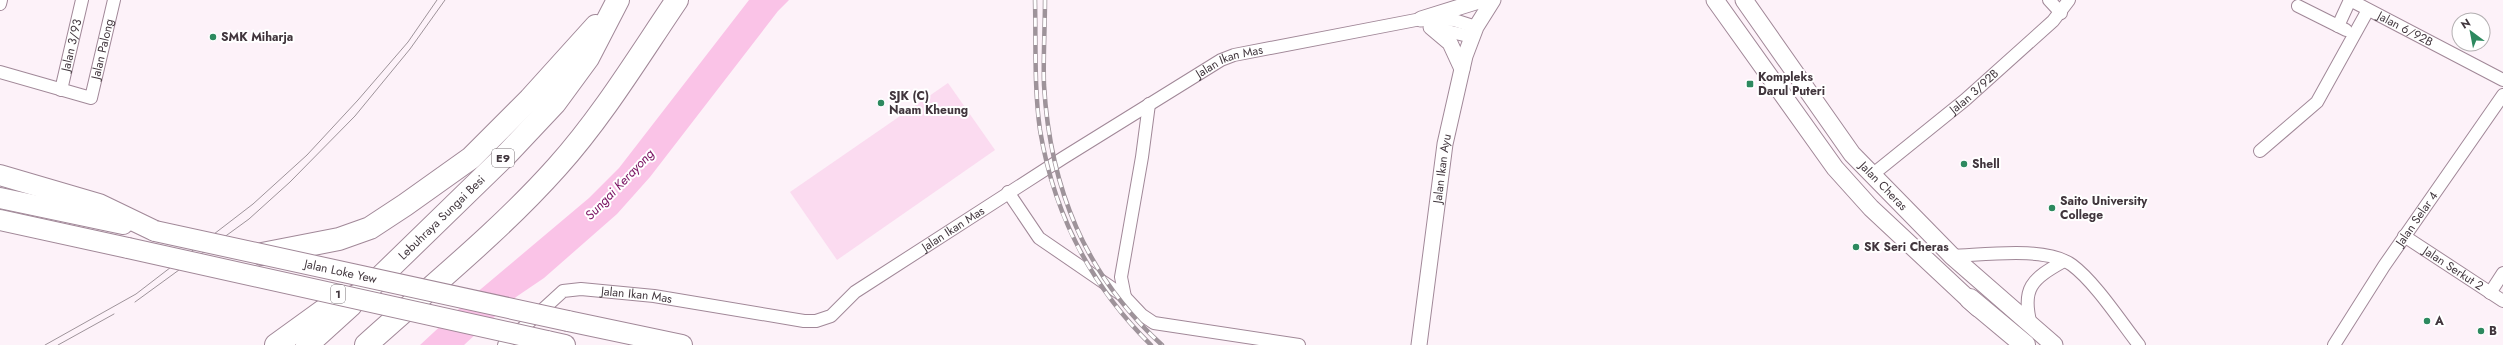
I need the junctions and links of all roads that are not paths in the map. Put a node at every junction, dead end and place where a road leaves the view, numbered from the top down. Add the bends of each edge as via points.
1 (1, 0) edge
2 (82, 0) edge
3 (114, 0) edge
4 (677, 0) edge
5 (1482, 0) edge
6 (1493, 0) edge
7 (1714, 0) edge
8 (1744, 0) edge
9 (2049, 0) edge
10 (2069, 0) edge
11 (2350, 0) edge
12 (617, 2) edge
13 (0, 4) edge
14 (2298, 6) dead end
15 (2368, 10) junction
16 (2061, 13) junction
17 (1426, 23) junction
18 (2338, 26) junction
19 (1474, 32) junction
20 (2354, 34) junction
21 (1462, 69) junction
22 (0, 72) edge
23 (2503, 80) edge
24 (61, 90) junction
25 (2503, 94) edge
26 (1149, 104) junction
27 (2260, 151) dead end
28 (1872, 175) junction
29 (7, 178) edge
30 (1008, 192) junction
31 (0, 198) edge
32 (0, 220) edge
33 (155, 231) junction
34 (2404, 236) junction
35 (262, 254) junction
36 (1952, 256) junction
37 (2064, 261) junction
38 (2503, 273) edge
39 (365, 292) junction
40 (2490, 293) junction
41 (1125, 297) junction
42 (1970, 299) junction
43 (2503, 302) edge
44 (2031, 325) junction
45 (2004, 342) edge
46 (556, 343) edge
47 (276, 345) edge
48 (307, 345) edge
49 (366, 345) edge
50 (504, 345) edge
51 (682, 345) edge
52 (1299, 345) edge
53 (1419, 345) edge
54 (2025, 345) edge
55 (2054, 345) edge
56 (2139, 345) edge
57 (2334, 345) edge

1 - 13 street
2 - 24 street, Jalan 3/93
3 - 24 street, Jalan Palong via 91,98
4 - 49 highway via 584,134 557,167 514,212
5 - 17 street
6 - 19 street, Jalan Ikan Ayu
7 - 42 main road, Jalan Cheras via 1835,168 1871,208
8 - 28 main road, Jalan Cheras via 1852,154
9 - 16 street
10 - 16 street, Jalan 3/92B
11 - 15 street, Jalan 6/92B
11 - 18 street
12 - 35 highway via 530,98 471,158 405,205 370,228 339,239
12 - 39 highway, Lebuhraya Sungai Besi / E9 via 588,58 555,103 507,154
14 - 18 street
15 - 20 street
15 - 23 street, Jalan 6/92B
16 - 28 street, Jalan 3/92B via 1965,100
17 - 19 street, Jalan Ikan Mas via 1454,20
17 - 21 street via 1450,43
17 - 26 street, Jalan Ikan Mas via 1404,24 1234,55 1221,60
18 - 20 street
19 - 21 street, Jalan Ikan Ayu
20 - 27 street via 2317,102
21 - 53 street, Jalan Ikan Ayu via 1445,144
22 - 24 street
25 - 34 street, Jalan Selar 4
26 - 30 street, Jalan Ikan Mas
26 - 41 street via 1121,277
28 - 36 main road, Jalan Cheras
29 - 33 highway via 100,204
30 - 41 street via 1039,238
30 - 50 street, Jalan Ikan Mas via 855,292 831,316 816,321 654,296 581,289 563,291
31 - 33 highway, Jalan Loke Yew / 1
32 - 46 highway, Jalan Loke Yew / 1, bridge
33 - 35 highway, Jalan Loke Yew / 1, bridge
34 - 40 street, Jalan Serkut 2
34 - 57 street, Jalan Selar 4
35 - 51 highway, Jalan Loke Yew / 1, bridge
36 - 37 street via 2030,254
36 - 44 main road, Jalan Cheras
37 - 44 street via 2038,277 2031,285 2026,302
37 - 56 street via 2080,272
38 - 40 street
39 - 47 highway, Lebuhraya Sungai Besi / E9 via 323,311
39 - 48 highway
40 - 43 street, Jalan Serkut 2
41 - 52 street via 1142,315 1154,323
42 - 45 main road, Jalan Cheras
42 - 54 highway
44 - 55 main road, Jalan Cheras

